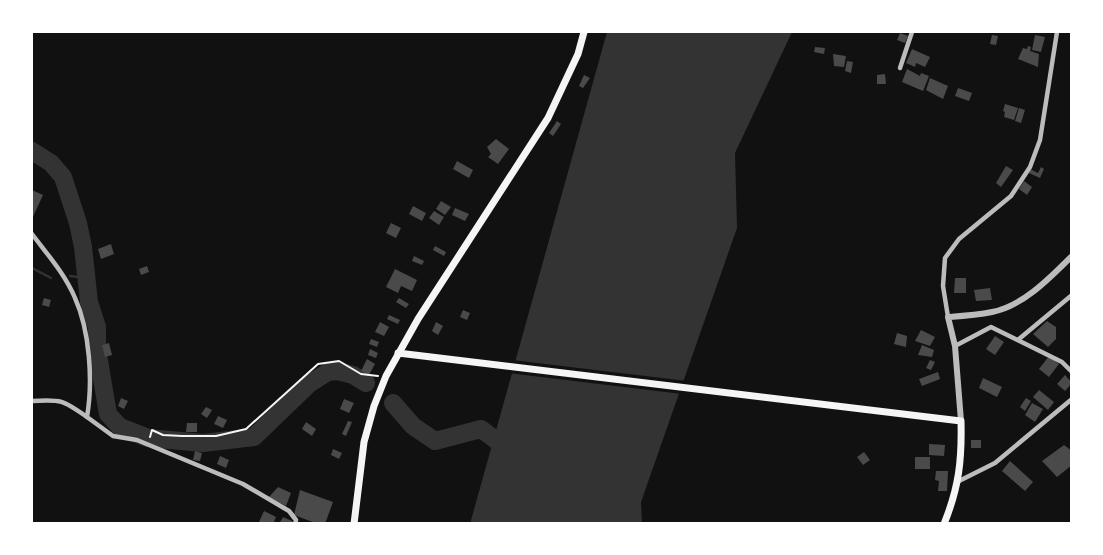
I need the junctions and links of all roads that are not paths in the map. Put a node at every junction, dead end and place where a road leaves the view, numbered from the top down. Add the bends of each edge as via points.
1 (584, 32) edge
2 (912, 32) edge
3 (1056, 32) edge
4 (900, 68) dead end
5 (32, 234) edge
6 (1072, 256) edge
7 (1072, 295) edge
8 (948, 317) junction
9 (1018, 339) junction
10 (955, 345) junction
11 (398, 353) junction
12 (1072, 372) edge
13 (1072, 400) edge
14 (32, 401) edge
15 (87, 417) junction
16 (961, 421) junction
17 (959, 481) junction
18 (295, 523) edge
19 (354, 523) edge
20 (944, 523) edge

1 - 11 main road via 548,118
2 - 4 street
3 - 8 street via 1040,140 1030,167 1011,196 959,239 945,258
5 - 15 street via 76,299 88,346 92,391
6 - 8 street via 1019,301 994,312
7 - 9 street
8 - 10 street
9 - 10 street via 991,327
9 - 12 street
10 - 16 street
11 - 16 main road
11 - 19 main road via 374,405 364,442
13 - 17 street via 995,463
14 - 15 street via 55,398
15 - 18 street via 113,436 136,440 243,484 289,512
16 - 17 main road
17 - 20 main road

